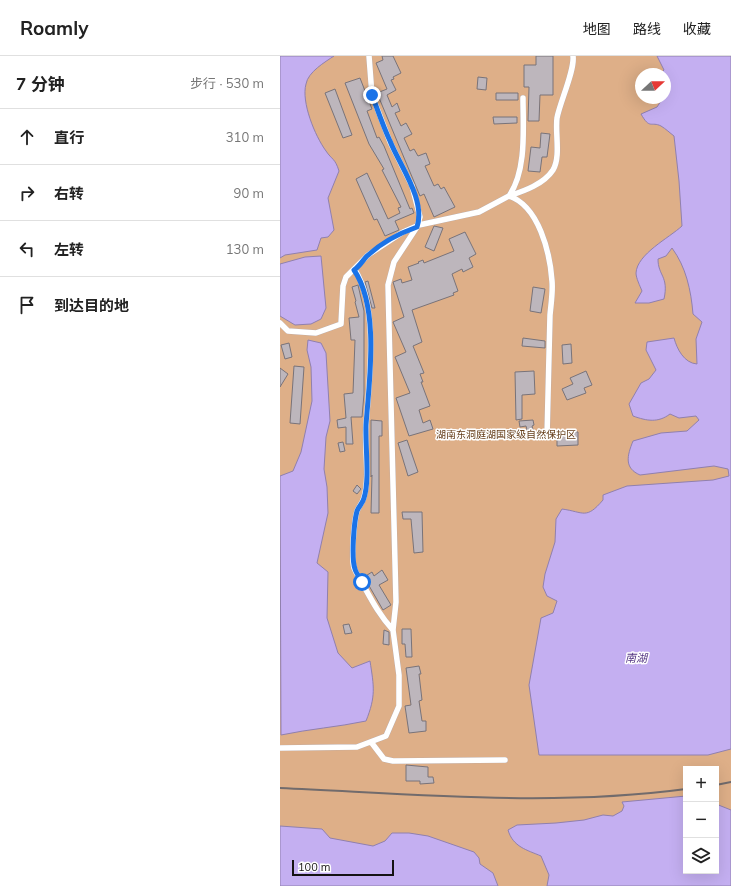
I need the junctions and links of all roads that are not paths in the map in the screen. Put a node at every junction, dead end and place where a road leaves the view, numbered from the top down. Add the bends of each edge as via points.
1 (369, 56) edge
2 (573, 56) edge
3 (523, 98) dead end
4 (509, 196) junction
5 (417, 227) junction
6 (354, 270) junction
7 (280, 323) edge
8 (547, 436) dead end
9 (393, 630) junction
10 (371, 742) junction
11 (280, 748) edge
12 (506, 760) dead end

1 - 5 street via 372,95 390,142 412,186 420,217
2 - 4 street via 557,119 554,169 524,191
3 - 4 street via 523,153
4 - 5 street via 479,212
4 - 8 street via 517,199 528,209 536,221 546,247 552,281
5 - 6 street via 386,242 368,255
5 - 9 street via 394,262 388,285 396,602
6 - 7 street via 346,277 343,286 341,324 316,333 288,331
6 - 9 street via 359,276 369,313 370,389 366,425 366,485 355,520 354,568 370,599
9 - 10 street via 399,675 399,706 386,736
10 - 11 street via 357,747
10 - 12 street via 384,759 393,761

